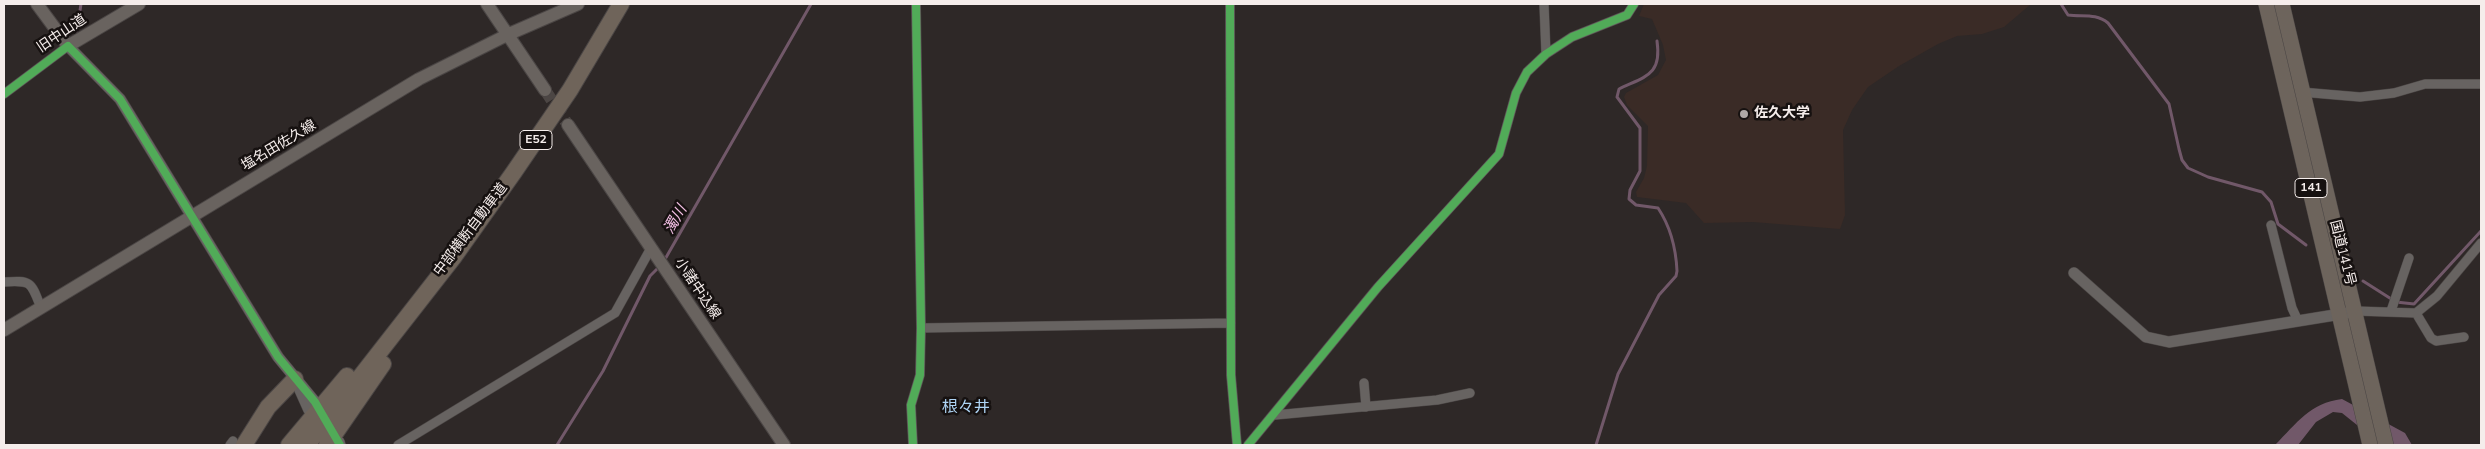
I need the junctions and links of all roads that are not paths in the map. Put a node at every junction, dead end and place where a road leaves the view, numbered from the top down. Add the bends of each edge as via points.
1 (36, 4) edge
2 (139, 4) edge
3 (487, 4) edge
4 (578, 4) edge
5 (916, 4) edge
6 (1230, 4) edge
7 (1544, 4) edge
8 (1634, 4) edge
9 (2266, 4) edge
10 (2282, 4) edge
11 (617, 10) edge
12 (509, 34) junction
13 (68, 46) junction
14 (1546, 54) junction
15 (2481, 84) edge
16 (545, 90) tunnel mouth
17 (2301, 92) junction
18 (4, 94) edge
19 (568, 125) tunnel mouth
20 (191, 218) junction
21 (2271, 225) dead end
22 (2481, 242) edge
23 (653, 252) junction
24 (453, 258) junction
25 (2409, 258) dead end
26 (2074, 273) dead end
27 (435, 279) junction
28 (4, 282) edge
29 (2393, 305) junction
30 (41, 308) junction
31 (2356, 311) junction
32 (2416, 313) junction
33 (2340, 314) junction
34 (2298, 321) junction
35 (1231, 323) junction
36 (921, 328) junction
37 (4, 330) edge
38 (2464, 337) dead end
39 (295, 379) junction
40 (1364, 383) dead end
41 (1470, 393) dead end
42 (312, 406) dead end
43 (1366, 407) junction
44 (1275, 415) junction
45 (236, 444) edge
46 (335, 444) edge
47 (288, 445) edge
48 (307, 445) edge
49 (398, 445) edge
50 (784, 445) edge
51 (913, 445) edge
52 (1237, 445) edge
53 (1248, 445) edge
54 (2370, 445) edge
55 (2386, 445) edge

1 - 13 main road
2 - 13 main road, 旧中山道
3 - 12 main road
4 - 12 main road, 塩名田佐久線
5 - 36 street
6 - 35 street
7 - 14 street
8 - 14 street via 1627,15 1580,33
9 - 33 highway, 国道141号 / 141
10 - 17 highway, 国道141号 / 141
11 - 24 highway, 中部横断自動車道 / E52 via 564,98
12 - 16 main road
12 - 20 main road, 塩名田佐久線 via 419,79
13 - 18 street, 旧中山道
13 - 20 street via 120,99
14 - 44 street via 1519,83 1499,154 1378,287
15 - 17 street via 2425,84 2360,97
17 - 31 highway, 国道141号 / 141
19 - 23 main road, 小諸中込線
20 - 30 main road, 塩名田佐久線
20 - 39 street
21 - 34 street
22 - 32 street via 2436,296
23 - 49 street via 615,313
23 - 50 main road, 小諸中込線
24 - 27 highway, 中部横断自動車道 / E52
24 - 46 highway
25 - 29 street
26 - 34 street via 2146,337 2158,340 2181,342
27 - 47 highway via 374,343
27 - 48 highway, 中部横断自動車道 / E52
28 - 30 street via 28,282
29 - 31 street
29 - 32 street
30 - 37 main road, 塩名田佐久線
31 - 33 street
31 - 55 highway, 国道141号 / 141
32 - 38 street via 2436,341
33 - 34 street
33 - 54 highway, 国道141号 / 141
35 - 36 street
35 - 52 street via 1232,397
36 - 51 street via 920,375 911,405
39 - 42 street
39 - 45 highway
40 - 43 street
41 - 43 street
43 - 44 street
44 - 53 street

